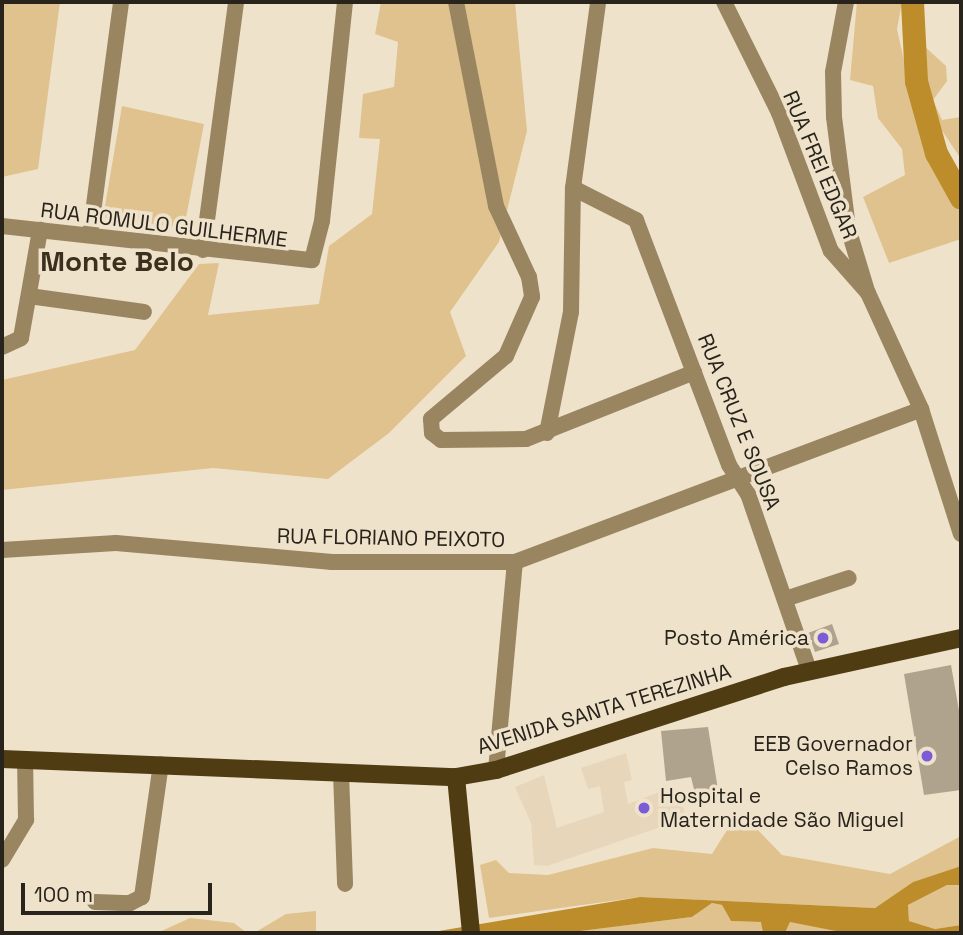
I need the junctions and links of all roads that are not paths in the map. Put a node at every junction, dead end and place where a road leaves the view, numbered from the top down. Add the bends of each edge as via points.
1 (121, 2) edge
2 (236, 2) edge
3 (345, 2) edge
4 (456, 2) edge
5 (598, 2) edge
6 (724, 2) edge
7 (846, 2) edge
8 (573, 188) junction
9 (2, 226) edge
10 (40, 230) junction
11 (90, 235) junction
12 (203, 250) junction
13 (867, 293) junction
14 (29, 296) junction
15 (144, 312) dead end
16 (2, 347) edge
17 (694, 372) junction
18 (921, 409) junction
19 (547, 433) junction
20 (738, 481) junction
21 (961, 534) edge
22 (2, 550) edge
23 (515, 562) junction
24 (849, 578) dead end
25 (785, 599) junction
26 (961, 638) edge
27 (809, 670) junction
28 (2, 759) edge
29 (25, 760) junction
30 (161, 764) junction
31 (496, 770) junction
32 (341, 773) junction
33 (456, 777) junction
34 (2, 860) edge
35 (345, 884) dead end
36 (95, 902) dead end
37 (471, 933) edge

1 - 11 street
2 - 12 street
3 - 12 street, RUA ROMULO GUILHERME via 317,253 303,263
4 - 19 street via 496,206 529,277 532,297 506,356 429,426 441,440
5 - 8 street
6 - 13 street, RUA FREI EDGAR via 779,113 831,251
7 - 13 street via 833,72 838,170
8 - 17 street, RUA CRUZ E SOUSA via 636,220
8 - 19 street via 571,312
9 - 10 street, RUA ROMULO GUILHERME
10 - 11 street, RUA ROMULO GUILHERME
10 - 14 street
11 - 12 street, RUA ROMULO GUILHERME
13 - 18 street, RUA FREI EDGAR
14 - 15 street
14 - 16 street via 21,338
17 - 19 street
17 - 20 street, RUA CRUZ E SOUSA
18 - 20 street, RUA FLORIANO PEIXOTO
18 - 21 street, RUA FREI EDGAR
20 - 23 street, RUA FLORIANO PEIXOTO
20 - 25 street, RUA CRUZ E SOUSA
22 - 23 street, RUA FLORIANO PEIXOTO via 116,543 332,562
23 - 31 street
24 - 25 street
25 - 27 street, RUA CRUZ E SOUSA
26 - 27 main road, AVENIDA SANTA TEREZINHA
27 - 31 main road, AVENIDA SANTA TEREZINHA
28 - 29 main road, AVENIDA SANTA TEREZINHA
29 - 30 main road, AVENIDA SANTA TEREZINHA
29 - 34 street via 26,820
30 - 32 main road, AVENIDA SANTA TEREZINHA
30 - 36 street via 142,897 130,903
31 - 33 main road, AVENIDA SANTA TEREZINHA
32 - 33 main road, AVENIDA SANTA TEREZINHA
32 - 35 street
33 - 37 main road

